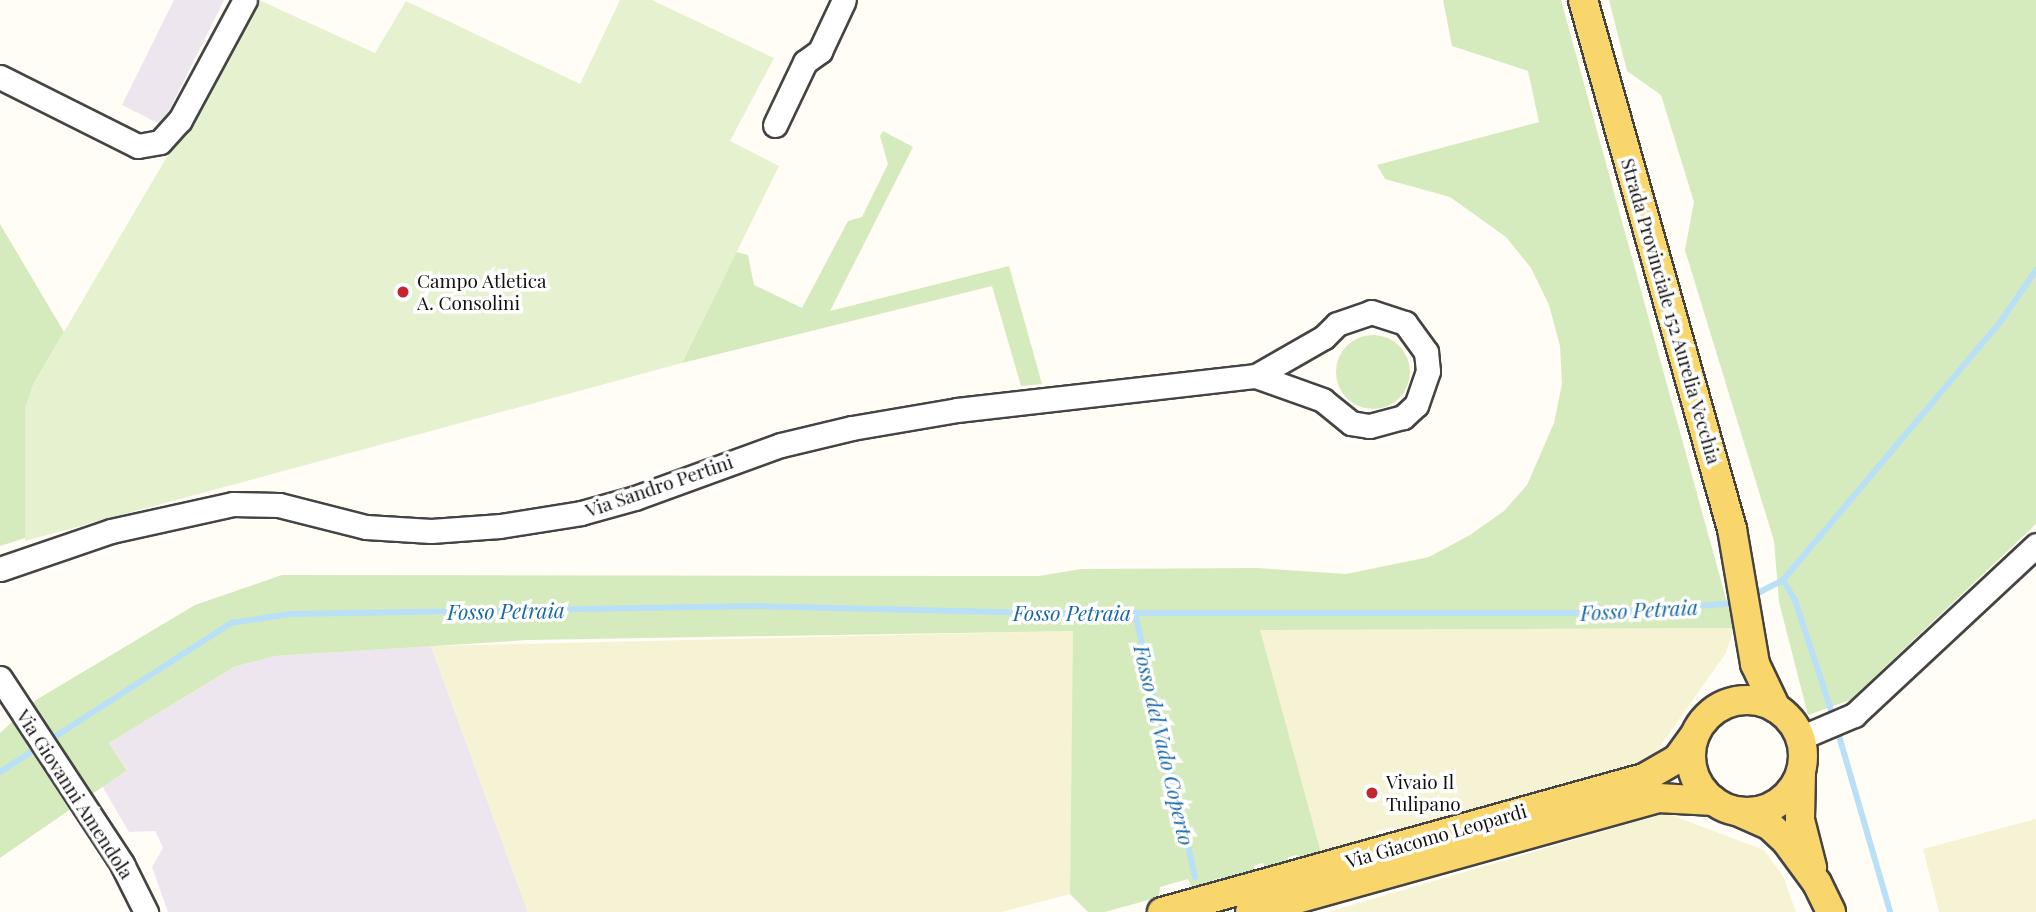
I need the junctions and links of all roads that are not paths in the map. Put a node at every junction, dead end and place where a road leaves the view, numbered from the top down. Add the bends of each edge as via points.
1 (245, 0) edge
2 (844, 0) edge
3 (1583, 0) edge
4 (0, 77) edge
5 (775, 125) dead end
6 (1256, 376) junction
7 (2036, 545) edge
8 (25, 557) junction
9 (0, 569) edge
10 (0, 585) edge
11 (1748, 625) junction
12 (0, 678) edge
13 (1776, 708) junction
14 (1717, 709) junction
15 (1695, 735) junction
16 (1809, 736) junction
17 (1801, 771) junction
18 (1726, 806) junction
19 (1817, 883) junction
20 (146, 912) edge
21 (1162, 912) edge
22 (1250, 912) edge
23 (1831, 912) edge

1 - 4 street via 180,120 160,142 138,146
2 - 5 street via 820,51 805,62
3 - 11 main road, Strada Provinciale 152 Aurelia Vecchia via 1737,552
6 - 6 street, Via Sandro Pertini via 1323,400 1351,423 1368,426 1403,417 1425,388 1428,371 1426,352 1405,323 1371,312 1337,324 1325,337
6 - 8 street, Via Sandro Pertini via 957,410 841,430 781,445 607,507 510,525 395,530 279,505 233,504 123,528
7 - 16 street via 1854,715
8 - 9 street, Via Sandro Pertini
8 - 10 street
11 - 13 main road, Strada Provinciale 152 Aurelia Vecchia via 1756,671
11 - 14 main road, Strada Provinciale 152 Aurelia Vecchia via 1736,675
12 - 20 street, Via Giovanni Amendola via 122,864
13 - 14 main road via 1753,700
13 - 16 main road, Strada Provinciale 152 Aurelia Vecchia
14 - 15 main road, Strada Provinciale 152 Aurelia Vecchia
15 - 18 main road via 1692,766 1699,786
15 - 21 main road, Via Giacomo Leopardi via 1678,758 1644,778
16 - 17 main road
17 - 18 main road via 1796,784 1777,804
17 - 19 main road via 1800,820
18 - 19 main road via 1780,835
18 - 22 main road, Via Giacomo Leopardi via 1658,798
19 - 23 main road

